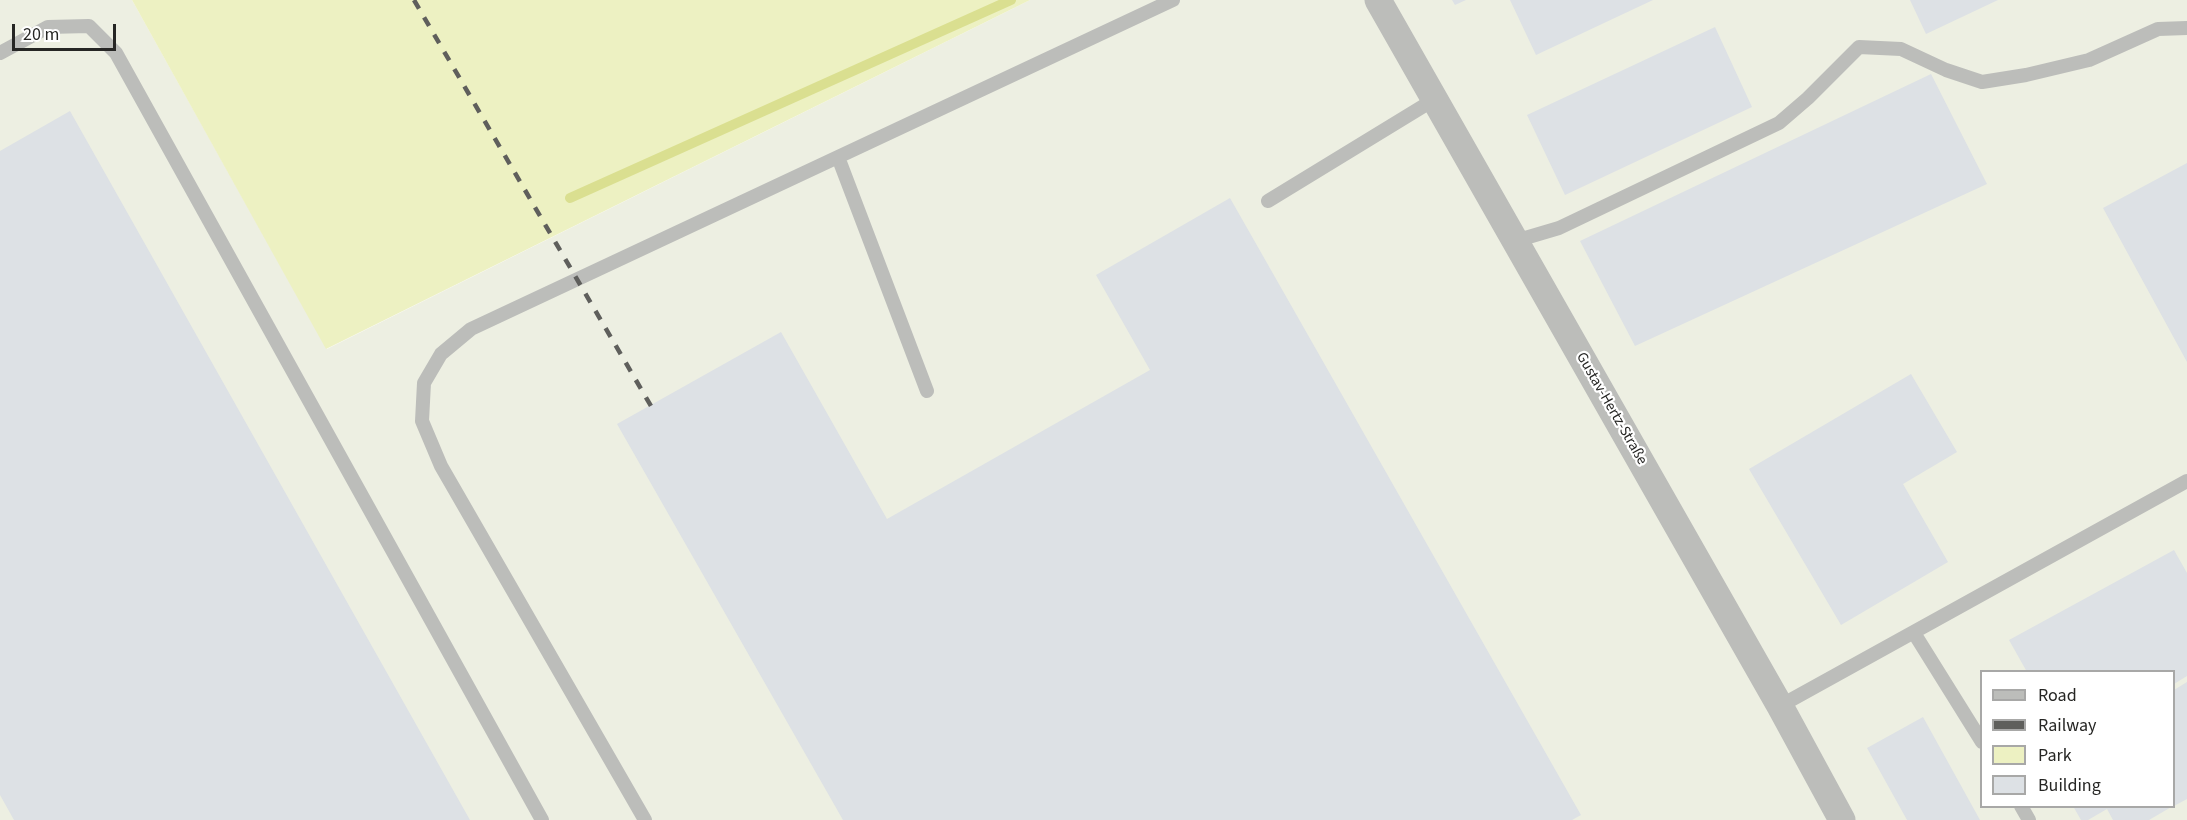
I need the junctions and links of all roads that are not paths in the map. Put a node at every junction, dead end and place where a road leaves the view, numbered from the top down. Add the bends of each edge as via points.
1 (1173, 0) edge
2 (1378, 0) edge
3 (2187, 28) edge
4 (0, 53) edge
5 (1435, 99) junction
6 (838, 157) junction
7 (1268, 201) dead end
8 (1515, 241) junction
9 (927, 391) dead end
10 (2187, 481) edge
11 (1914, 633) junction
12 (1780, 706) junction
13 (1980, 739) edge
14 (542, 820) edge
15 (645, 820) edge
16 (1842, 820) edge

1 - 6 lane
2 - 5 street, Gustav-Hertz-Straße
3 - 8 lane via 2158,29 2089,60 1982,82 1901,49 1859,46 1779,123 1559,228
4 - 14 lane via 48,27 89,26 116,53
5 - 7 lane
5 - 8 street, Gustav-Hertz-Straße
6 - 9 lane
6 - 15 lane via 471,329 441,354 424,383 422,421 441,466
8 - 12 street, Gustav-Hertz-Straße
10 - 11 lane
11 - 12 lane
11 - 13 lane
12 - 16 street, Gustav-Hertz-Straße

